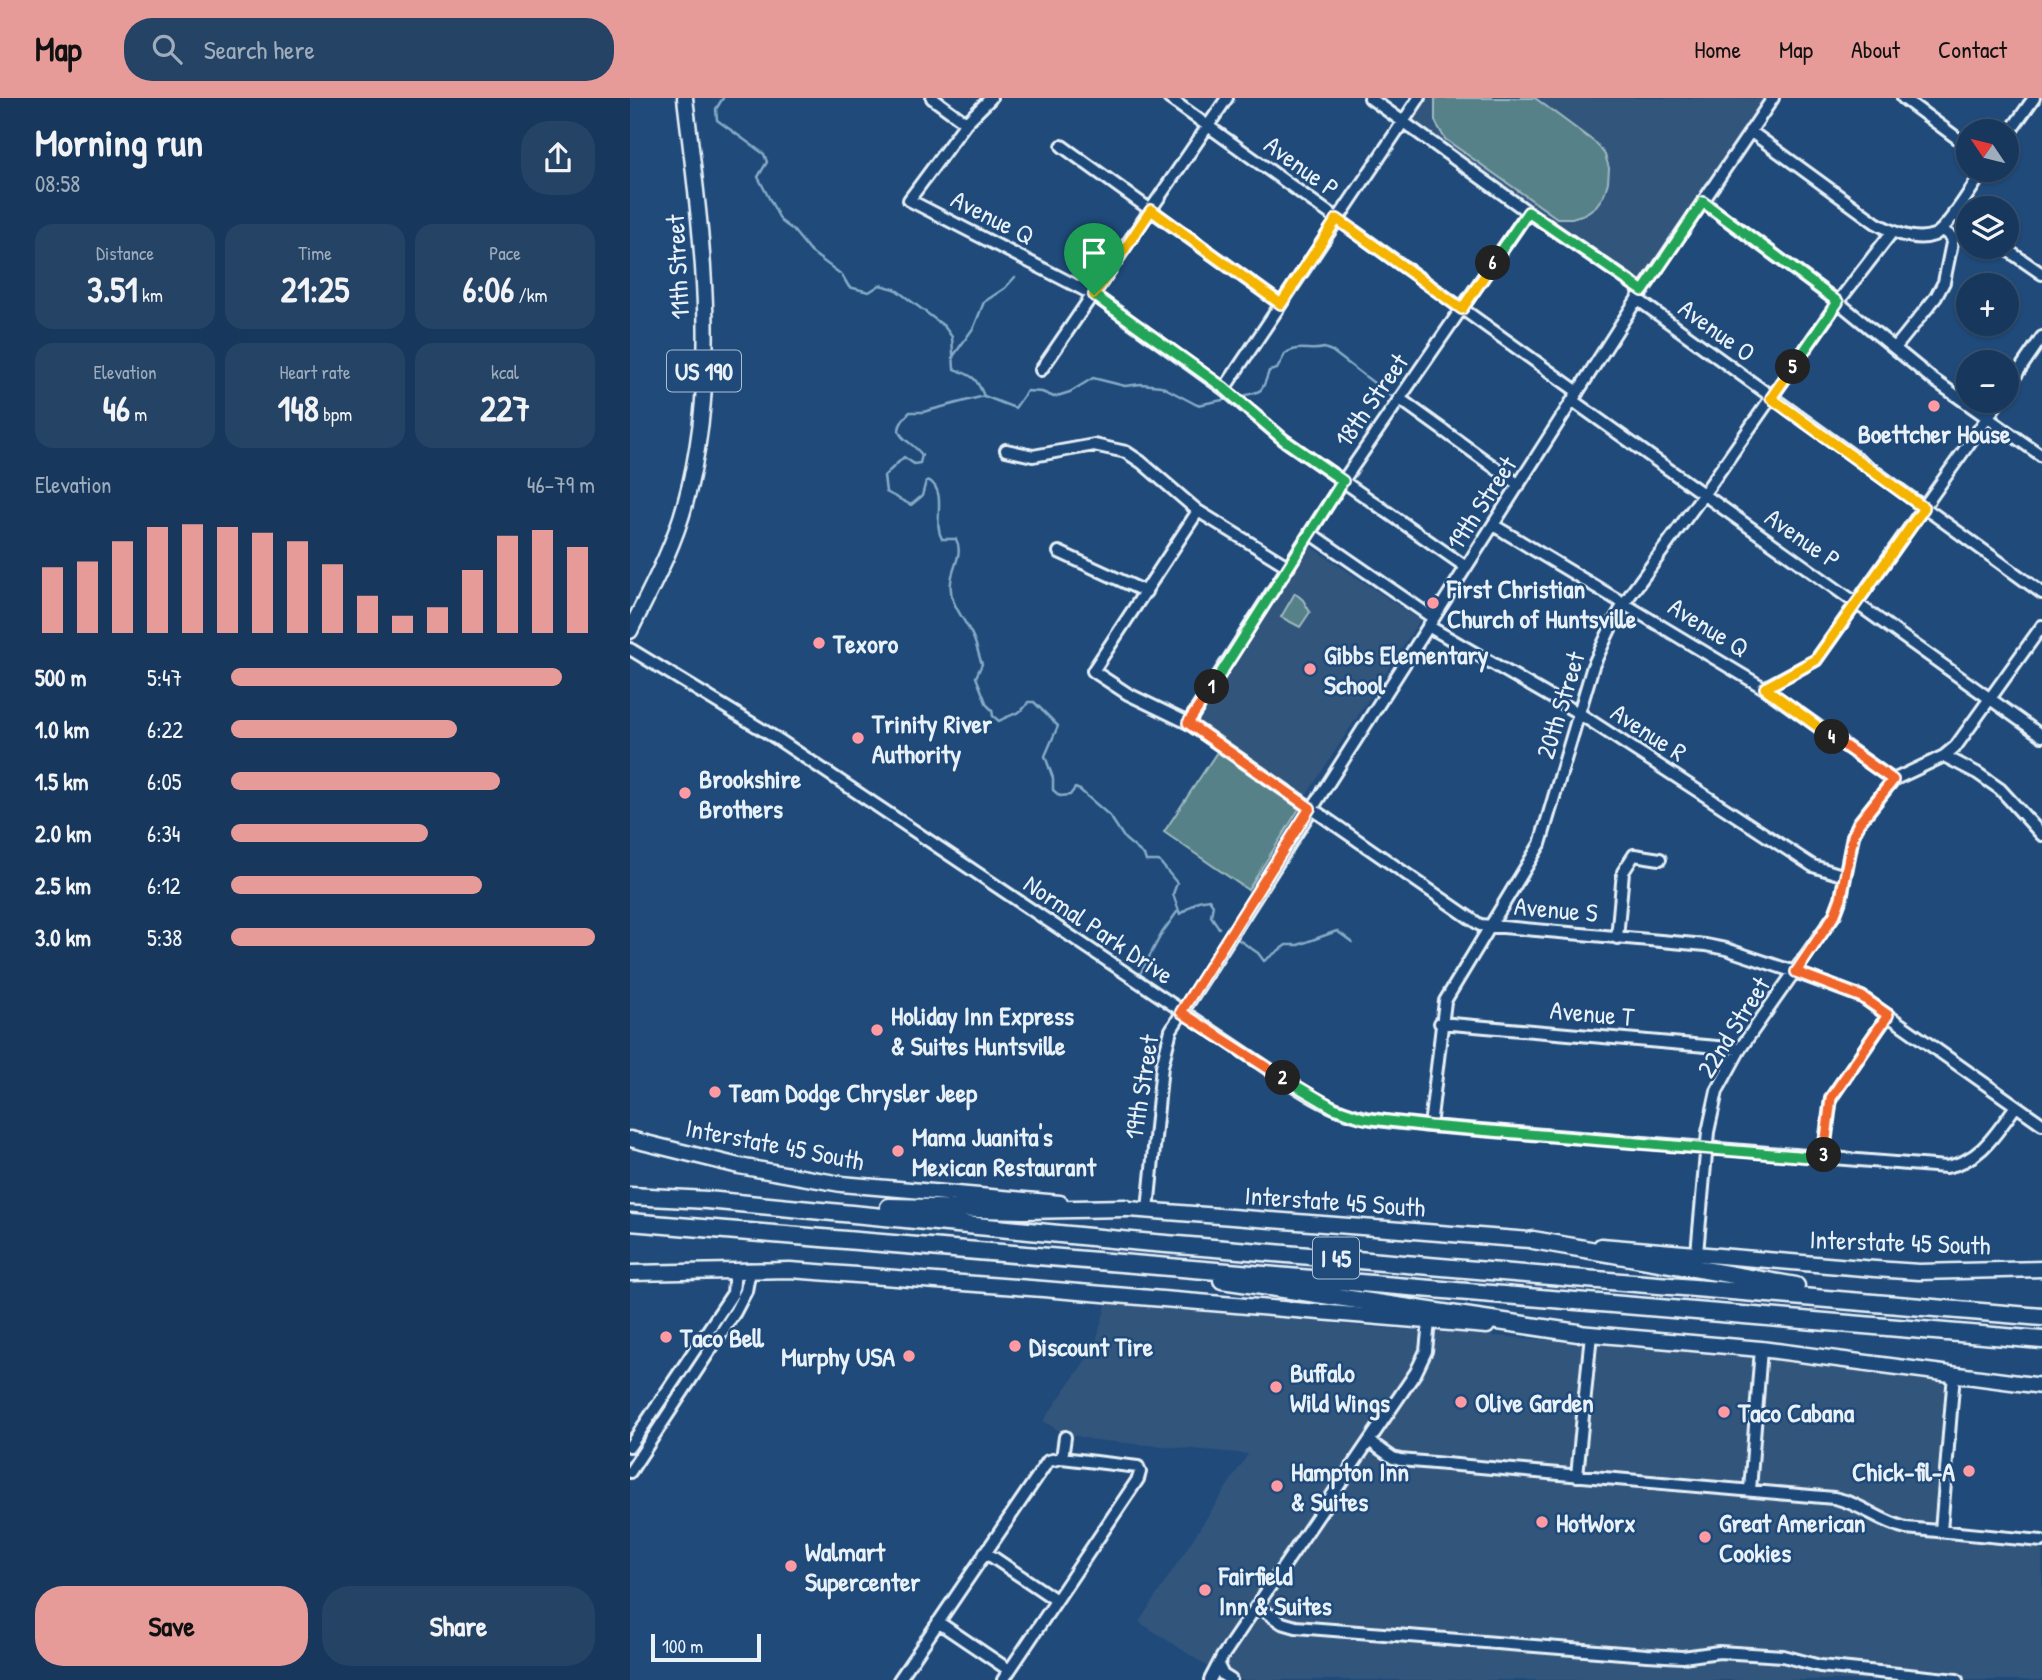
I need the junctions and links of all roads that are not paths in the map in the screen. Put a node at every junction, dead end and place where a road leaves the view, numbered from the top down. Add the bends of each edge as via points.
1 (685, 98) edge
2 (932, 98) edge
3 (991, 98) edge
4 (1169, 98) edge
5 (1227, 98) edge
6 (1370, 98) edge
7 (1419, 98) edge
8 (1773, 98) edge
9 (1903, 98) edge
10 (2033, 98) edge
11 (2019, 119) edge
12 (1403, 121) junction
13 (966, 123) junction
14 (1208, 126) junction
15 (1750, 131) junction
16 (1956, 137) edge
17 (1062, 146) dead end
18 (1976, 182) edge
19 (1703, 202) junction
20 (1151, 210) junction
21 (1528, 212) junction
22 (1954, 213) joint
23 (1337, 219) junction
24 (1942, 230) junction
25 (1892, 232) junction
26 (2019, 258) edge
27 (2042, 274) edge
28 (1094, 295) junction
29 (1640, 295) junction
30 (1838, 302) junction
31 (1281, 304) junction
32 (1462, 309) junction
33 (2042, 337) edge
34 (1895, 348) junction
35 (1041, 370) dead end
36 (2019, 371) edge
37 (1224, 388) junction
38 (1576, 397) junction
39 (1771, 398) junction
40 (1400, 399) junction
41 (1991, 413) edge
42 (1987, 418) junction
43 (1006, 450) dead end
44 (2042, 456) edge
45 (1343, 481) junction
46 (1519, 485) junction
47 (1703, 495) junction
48 (1924, 508) junction
49 (1198, 511) junction
50 (1493, 526) junction
51 (1310, 533) junction
52 (1059, 551) dead end
53 (1289, 567) junction
54 (1466, 567) junction
55 (1146, 592) junction
56 (2042, 593) edge
57 (1625, 603) junction
58 (1856, 603) junction
59 (1430, 622) junction
60 (2042, 626) edge
61 (630, 631) edge
62 (630, 649) edge
63 (1765, 688) junction
64 (1990, 700) junction
65 (1580, 714) junction
66 (1188, 723) junction
67 (2042, 736) edge
68 (1944, 756) junction
69 (1893, 780) junction
70 (1310, 808) junction
71 (2042, 835) edge
72 (1660, 859) dead end
73 (1845, 876) junction
74 (1490, 926) junction
75 (1617, 938) junction
76 (1796, 972) junction
77 (1181, 1012) junction
78 (1888, 1015) junction
79 (1440, 1023) junction
80 (1740, 1049) junction
81 (2016, 1106) junction
82 (2042, 1125) edge
83 (1430, 1126) junction
84 (630, 1139) edge
85 (1706, 1148) junction
86 (1823, 1158) junction
87 (630, 1196) edge
88 (707, 1200) junction
89 (1125, 1208) junction
90 (1148, 1210) junction
91 (630, 1222) edge
92 (1533, 1240) junction
93 (1697, 1253) junction
94 (1134, 1264) junction
95 (750, 1269) junction
96 (2042, 1269) edge
97 (734, 1270) junction
98 (630, 1273) edge
99 (1899, 1304) junction
100 (2042, 1317) edge
101 (1429, 1322) junction
102 (1585, 1334) junction
103 (2042, 1340) edge
104 (1761, 1349) junction
105 (1954, 1374) junction
106 (2042, 1386) edge
107 (667, 1391) junction
108 (679, 1399) junction
109 (1065, 1437) dead end
110 (1369, 1441) junction
111 (630, 1446) edge
112 (1062, 1458) junction
113 (630, 1472) edge
114 (1577, 1476) junction
115 (1750, 1490) junction
116 (1941, 1531) junction
117 (2042, 1541) edge
118 (985, 1552) junction
119 (1056, 1600) junction
120 (1257, 1606) junction
121 (938, 1622) junction
122 (1219, 1667) junction
123 (1006, 1675) edge
124 (899, 1680) edge
125 (1210, 1680) edge
126 (1231, 1680) edge
127 (1957, 1680) edge

1 - 61 main road, 11th Street / US 190 via 703,244 701,423 685,506
2 - 13 street
3 - 13 street
4 - 14 street, Avenue P
5 - 14 street
6 - 12 street, Avenue O
7 - 12 street
8 - 15 street, 19th Street
9 - 16 street
10 - 11 street
12 - 21 street, Avenue O
12 - 23 street
13 - 28 street, Avenue Q via 909,200
14 - 20 street
14 - 23 street, Avenue P
15 - 19 street, 19th Street
15 - 25 street
17 - 20 street
18 - 22 street
19 - 29 street, 19th Street
19 - 30 street
20 - 28 street
20 - 31 street
21 - 29 street, Avenue O
21 - 32 street, 18th Street
22 - 24 street
23 - 31 street
23 - 32 street, Avenue P
24 - 25 street via 1928,236
24 - 34 street via 1953,238 1944,282
25 - 30 street, 20th Street
26 - 27 street
28 - 35 street
28 - 37 street, Avenue Q
29 - 38 street, 19th Street
29 - 39 street, Avenue O
30 - 34 street
30 - 39 street, 20th Street
31 - 37 street
32 - 38 street, Avenue P
32 - 40 street, 18th Street
33 - 36 street
34 - 42 street
37 - 45 street, Avenue Q via 1284,440
38 - 46 street, 19th Street
38 - 47 street, Avenue P
39 - 47 street, 20th Street
39 - 48 street, Avenue O
40 - 45 street, 18th Street
40 - 46 street
41 - 42 street
42 - 44 street
42 - 48 street
43 - 49 street via 1033,456 1094,445 1126,452
45 - 51 street, 18th Street
45 - 54 street, Avenue Q
46 - 50 street, 19th Street
47 - 57 street, 20th Street
47 - 58 street, Avenue P
48 - 56 street, Avenue O
48 - 58 street
49 - 53 street
49 - 55 street
50 - 54 street, 19th Street
50 - 57 street, Avenue Q
51 - 53 street, 18th Street
51 - 59 street, Avenue R
52 - 55 street
53 - 66 street, 18th Street
54 - 59 street, 19th Street
55 - 66 street, Avenue S via 1093,671
57 - 63 street, Avenue Q
57 - 65 street, 20th Street via 1599,650
58 - 63 street via 1816,660
58 - 64 street, Avenue P
59 - 65 street, Avenue R
59 - 70 street, 19th Street
60 - 64 street, 22nd Street
62 - 77 street, Normal Park Drive via 779,740
63 - 69 street, Avenue Q
64 - 67 street, Avenue P
64 - 68 street, 22nd Street
65 - 73 street, Avenue R via 1813,866
65 - 74 street, 20th Street via 1541,844
66 - 70 street, Avenue S
68 - 69 street, 22nd Street
68 - 71 street via 2000,789
69 - 73 street, 22nd Street via 1859,823
70 - 74 street, Avenue S via 1480,925
70 - 77 street, 19th Street
72 - 75 street via 1634,855 1627,862
73 - 76 street, 22nd Street via 1835,914
74 - 75 street, Avenue S
74 - 79 street, 20th Street via 1445,1001
75 - 76 street, Avenue S via 1706,945
76 - 78 street, Avenue S via 1862,997
76 - 80 street, 22nd Street
77 - 83 street, Normal Park Drive via 1334,1108 1363,1118
77 - 90 street, 19th Street via 1163,1056
78 - 81 street, Avenue S
78 - 86 street via 1831,1098
79 - 80 street, Avenue T
79 - 83 street, 20th Street
80 - 85 street, 22nd Street via 1717,1091
81 - 82 street, Avenue S
81 - 86 street, Normal Park Drive via 1986,1147 1960,1165 1925,1167
83 - 85 street, Normal Park Drive
84 - 89 main road, Interstate 45 South via 739,1166 841,1184
85 - 86 street, Normal Park Drive
85 - 93 street, 22nd Street
87 - 88 highway, I 45
88 - 89 highway via 1024,1210
88 - 99 highway, I 45 via 1142,1242
89 - 90 main road, Interstate 45 South
90 - 92 main road, Interstate 45 South
91 - 94 highway, I 45
92 - 93 main road, Interstate 45 South
92 - 99 highway
93 - 96 main road, Interstate 45 South via 1919,1272
94 - 102 highway
94 - 103 highway, I 45
95 - 97 main road
95 - 101 main road
95 - 108 street via 735,1312
97 - 98 main road
97 - 107 street via 733,1293
99 - 100 highway, I 45
101 - 102 main road
101 - 110 street via 1422,1362
102 - 104 main road
102 - 114 street
104 - 105 main road
104 - 115 street
105 - 106 main road
105 - 116 street
107 - 108 street
107 - 111 street
108 - 113 street
109 - 112 street
110 - 114 street via 1400,1460
110 - 120 street
112 - 118 street via 1044,1465
112 - 119 street via 1135,1466 1140,1472
114 - 115 street
115 - 116 street via 1845,1500 1896,1525
116 - 117 street
118 - 119 street
118 - 121 street
119 - 123 street
120 - 122 street
120 - 127 street via 1296,1627 1647,1655 1720,1652 1783,1656 1820,1666
121 - 123 street
121 - 124 street
122 - 125 street
122 - 126 street

